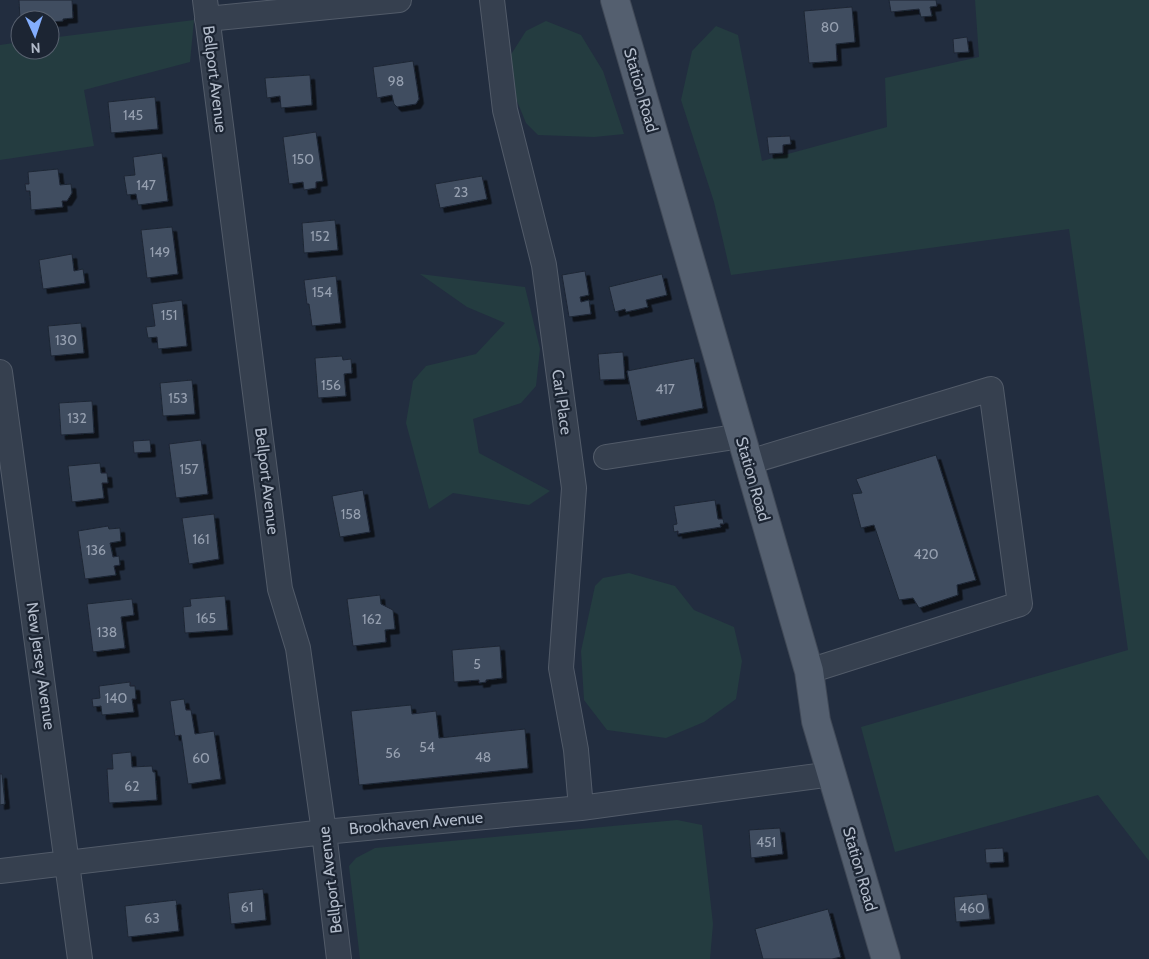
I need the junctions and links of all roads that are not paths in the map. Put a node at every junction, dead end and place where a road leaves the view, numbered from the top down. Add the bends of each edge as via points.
1 (399, 0) edge
2 (492, 0) edge
3 (615, 0) edge
4 (206, 10) edge
5 (0, 372) edge
6 (741, 436) junction
7 (606, 457) dead end
8 (749, 462) junction
9 (809, 671) junction
10 (832, 774) junction
11 (581, 808) junction
12 (324, 832) junction
13 (68, 863) junction
14 (0, 871) edge
15 (80, 959) edge
16 (339, 959) edge
17 (886, 959) edge

1 - 4 street
2 - 11 street, Carl Place via 505,110 544,266 574,488 561,668 576,750
3 - 6 main road, Station Road
4 - 12 street, Bellport Avenue via 280,589 298,648
5 - 13 street, New Jersey Avenue
6 - 7 street
6 - 8 main road, Station Road
8 - 9 main road, Station Road
8 - 9 street via 991,388 1020,604
9 - 10 main road, Station Road via 816,721
10 - 11 street, Brookhaven Avenue
10 - 17 main road, Station Road
11 - 12 street, Brookhaven Avenue
12 - 13 street, Brookhaven Avenue
12 - 16 street, Bellport Avenue
13 - 14 street, Brookhaven Avenue
13 - 15 street, New Jersey Avenue

